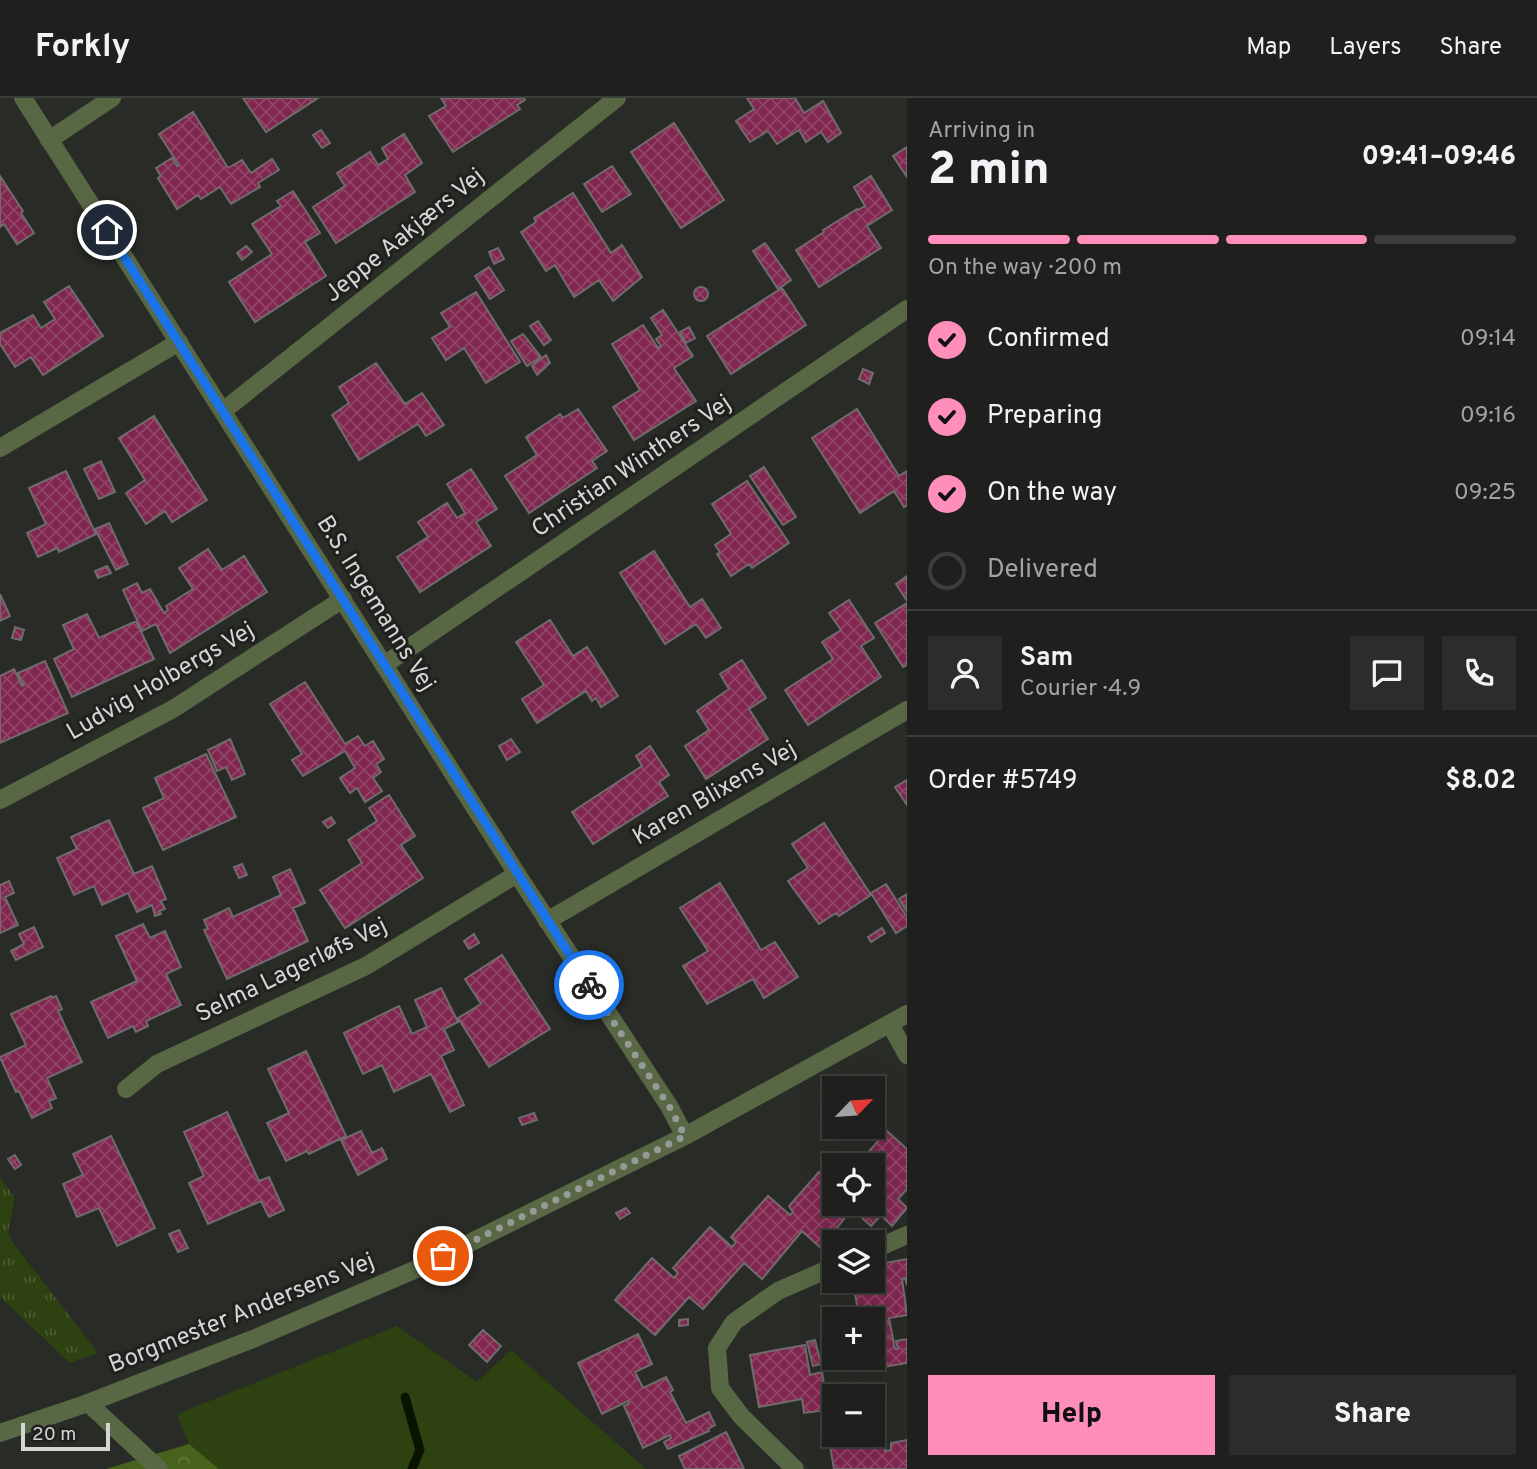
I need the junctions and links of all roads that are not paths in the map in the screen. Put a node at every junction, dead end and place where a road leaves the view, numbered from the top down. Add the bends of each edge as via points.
1 (23, 98) edge
2 (112, 98) edge
3 (617, 98) edge
4 (50, 140) junction
5 (907, 309) edge
6 (178, 342) junction
7 (223, 411) junction
8 (0, 448) edge
9 (343, 599) junction
10 (384, 665) junction
11 (907, 710) edge
12 (0, 800) edge
13 (517, 874) junction
14 (547, 921) junction
15 (907, 1014) edge
16 (890, 1024) junction
17 (907, 1055) edge
18 (126, 1088) dead end
19 (685, 1136) junction
20 (907, 1235) edge
21 (885, 1245) edge
22 (822, 1272) edge
23 (89, 1403) junction
24 (0, 1433) edge
25 (159, 1469) edge
26 (795, 1469) edge

1 - 4 street, B.S. Ingemanns Vej
2 - 4 street
3 - 7 street, Jeppe Aakjærs Vej
4 - 6 street, B.S. Ingemanns Vej
5 - 10 street, Christian Winthers Vej
6 - 7 street, B.S. Ingemanns Vej
6 - 8 street
7 - 9 street, B.S. Ingemanns Vej
9 - 10 street, B.S. Ingemanns Vej
9 - 12 street, Ludvig Holbergs Vej via 173,709
10 - 13 street, B.S. Ingemanns Vej
11 - 14 street, Karen Blixens Vej
13 - 14 street, B.S. Ingemanns Vej
13 - 18 street, Selma Lagerløfs Vej via 366,966 157,1065
14 - 19 street, B.S. Ingemanns Vej
15 - 16 street, Borgmester Andersens Vej
16 - 17 street
16 - 19 street, Borgmester Andersens Vej
19 - 23 street, Borgmester Andersens Vej via 419,1268
20 - 21 street
22 - 26 street via 778,1291 734,1322 717,1348 720,1388 741,1416
23 - 24 street, Borgmester Andersens Vej
23 - 25 street

